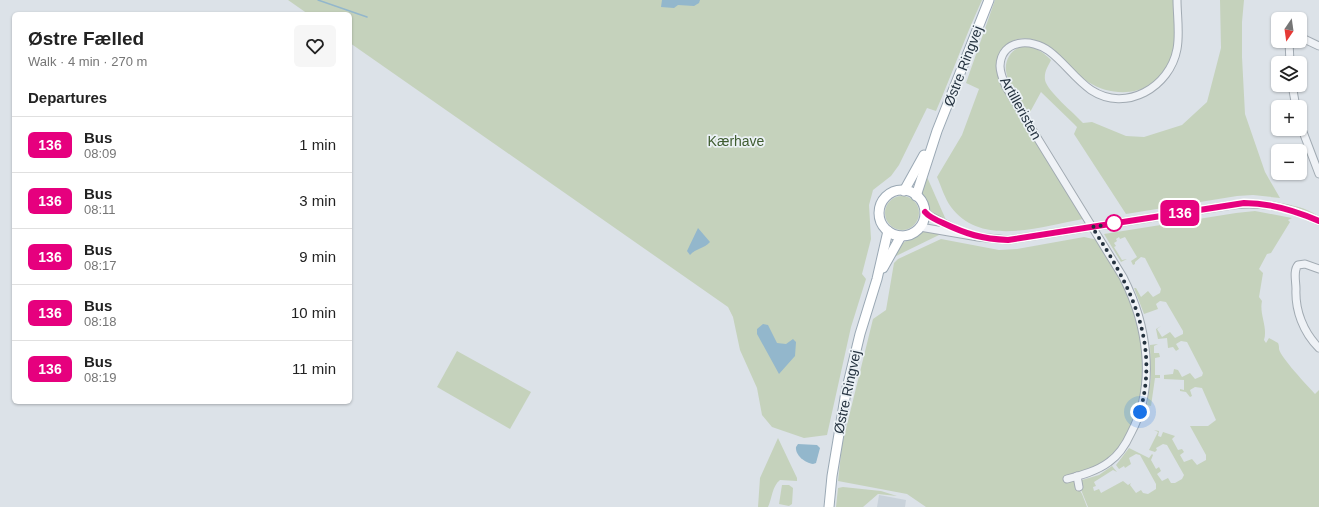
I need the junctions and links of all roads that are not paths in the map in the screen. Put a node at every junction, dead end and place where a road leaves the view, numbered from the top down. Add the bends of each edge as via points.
1 (989, 0) edge
2 (1177, 0) edge
3 (1307, 40) edge
4 (1319, 46) edge
5 (937, 131) junction
6 (1305, 136) edge
7 (1319, 174) edge
8 (904, 191) junction
9 (916, 196) junction
10 (925, 212) junction
11 (1319, 221) edge
12 (920, 227) junction
13 (1092, 227) junction
14 (888, 230) junction
15 (966, 234) junction
16 (901, 236) junction
17 (1319, 269) edge
18 (877, 279) junction
19 (1319, 348) edge
20 (1077, 476) junction
21 (1067, 478) dead end
22 (1079, 487) dead end
23 (829, 507) edge

1 - 5 main road, Østre Ringvej
2 - 13 street, Artilleristen via 1177,48 1172,65 1153,89 1138,96 1122,99 1106,97 1092,91 1049,51 1034,43 1015,43 1002,57 1001,74 1006,86
3 - 4 street
5 - 8 main road, Østre Ringvej
5 - 9 main road, Østre Ringvej
6 - 7 street
8 - 9 main road
8 - 14 main road via 888,195 882,204 880,220
9 - 10 main road
10 - 12 main road
10 - 15 street
11 - 13 street via 1284,207 1244,203
12 - 15 street
12 - 16 main road via 911,234
13 - 15 street via 1008,240
13 - 20 street, Artilleristen via 1123,277 1137,309 1145,344 1146,380 1138,420 1122,448 1105,465
14 - 16 main road
14 - 18 main road, Østre Ringvej
16 - 18 main road, Østre Ringvej
17 - 19 street via 1305,264 1298,265 1294,285 1295,304 1300,318 1308,336
18 - 23 main road, Østre Ringvej via 846,392
20 - 21 street, Artilleristen
20 - 22 street

